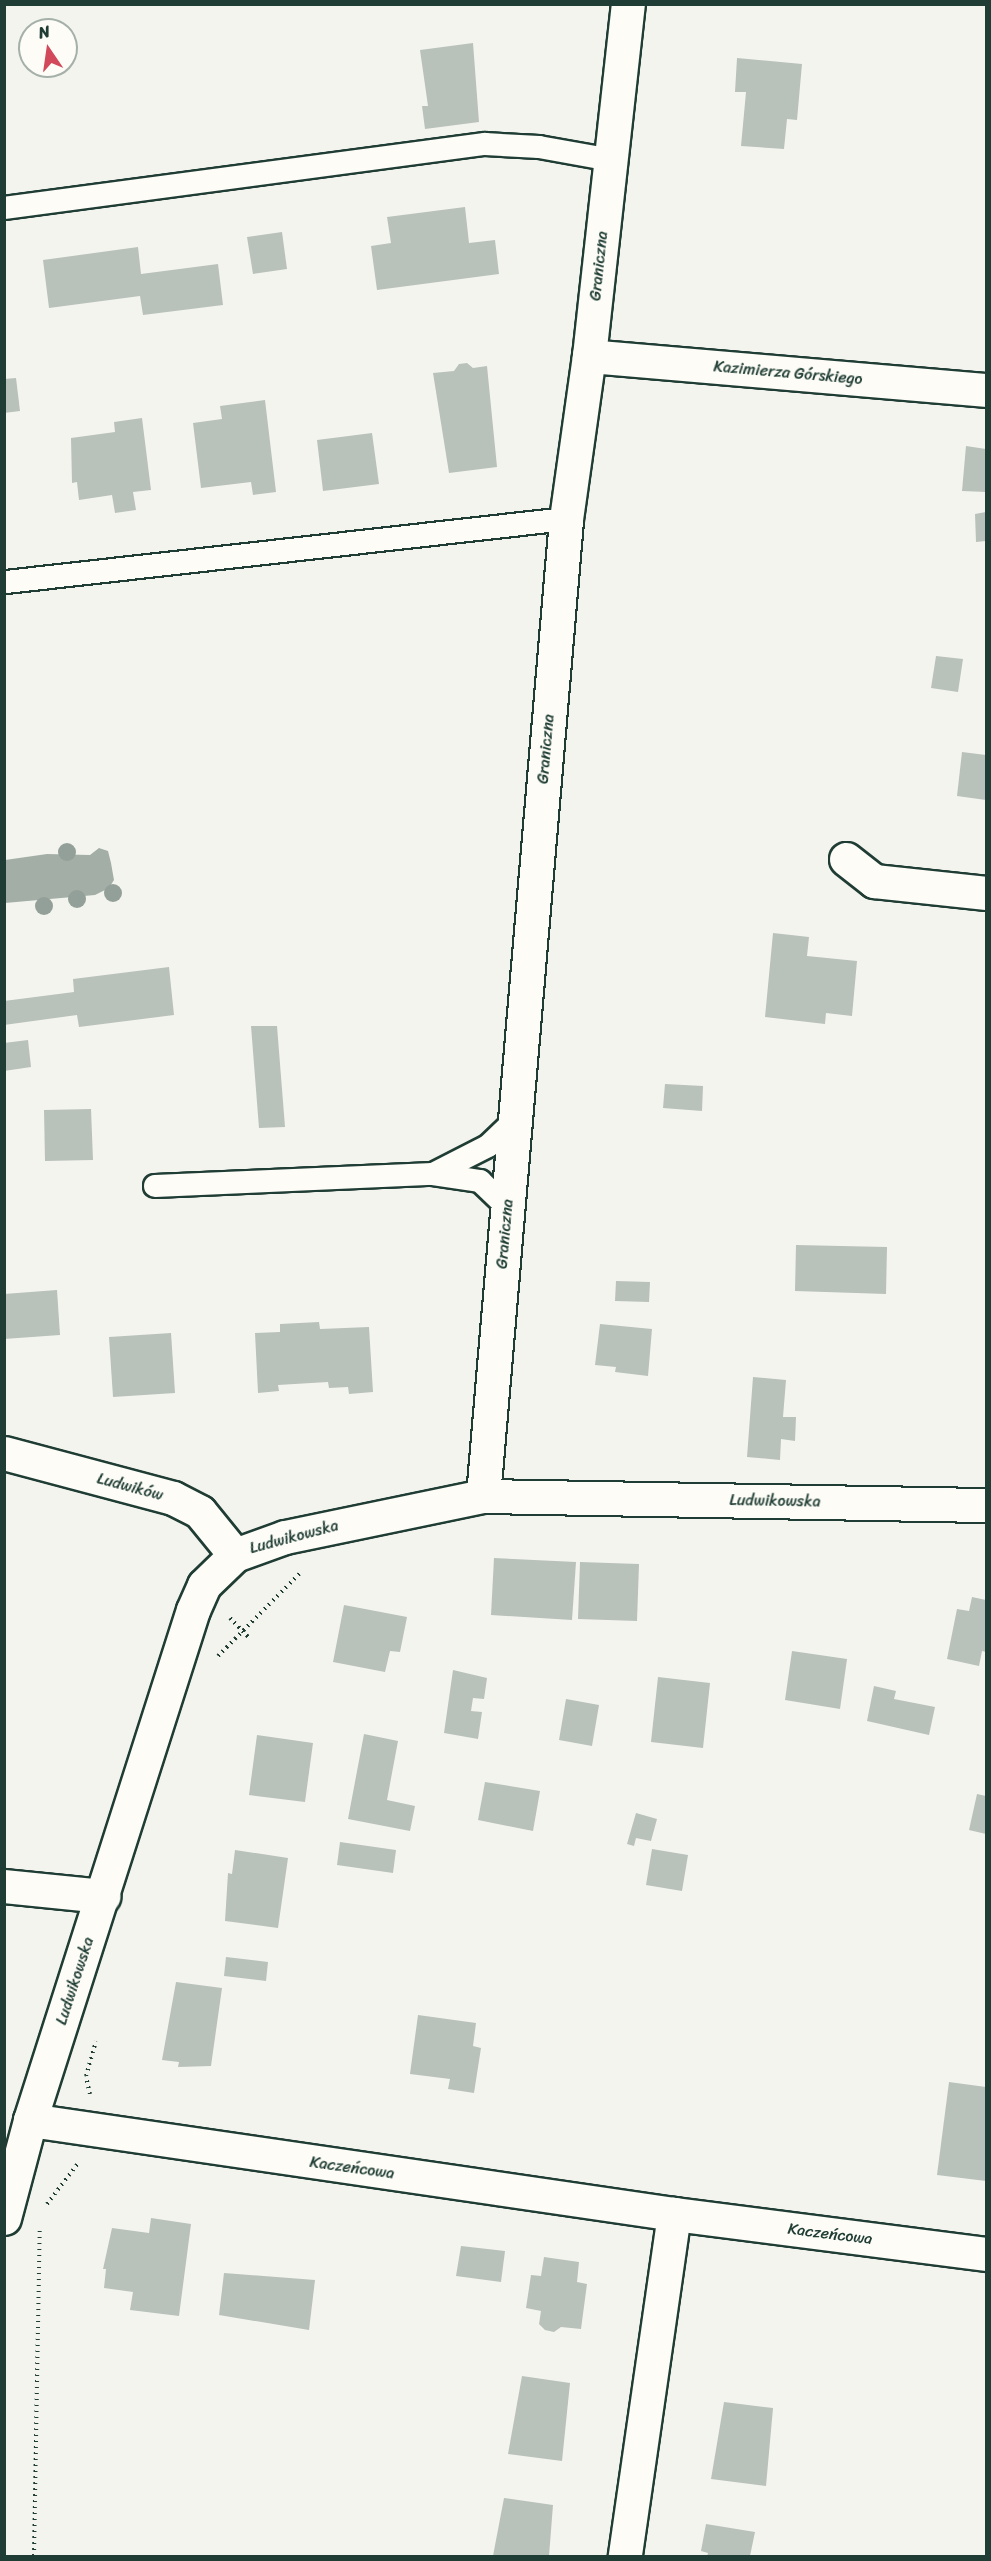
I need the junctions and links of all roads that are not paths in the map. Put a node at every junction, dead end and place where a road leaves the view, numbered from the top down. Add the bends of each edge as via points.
1 (628, 4) edge
2 (610, 160) junction
3 (4, 208) edge
4 (589, 356) junction
5 (987, 390) edge
6 (566, 519) junction
7 (6, 582) dead end
8 (846, 859) dead end
9 (987, 893) edge
10 (515, 1120) junction
11 (434, 1174) junction
12 (155, 1186) dead end
13 (507, 1207) junction
14 (4, 1453) edge
15 (483, 1496) junction
16 (987, 1505) edge
17 (235, 1555) junction
18 (4, 1887) edge
19 (103, 1896) junction
20 (30, 2120) junction
21 (674, 2214) junction
22 (4, 2218) edge
23 (987, 2254) edge
24 (625, 2556) edge

1 - 2 street, Graniczna
2 - 3 lane via 539,147 485,144
2 - 4 street, Graniczna
4 - 5 street, Kazimierza Górskiego
4 - 6 street, Graniczna
6 - 7 lane
6 - 10 street, Graniczna
8 - 9 street via 874,881
10 - 11 lane via 488,1146
10 - 13 street, Graniczna
11 - 12 lane
11 - 13 lane via 480,1181
13 - 15 street, Graniczna
14 - 17 street, Ludwików via 172,1498 200,1512
15 - 16 street, Ludwikowska
15 - 17 street, Ludwikowska via 285,1537
17 - 19 street, Ludwikowska via 204,1585 193,1610
18 - 19 street
19 - 20 street, Ludwikowska
20 - 21 street, Kaczeńcowa
20 - 22 street, Ludwikowska
21 - 23 street, Kaczeńcowa
21 - 24 street

